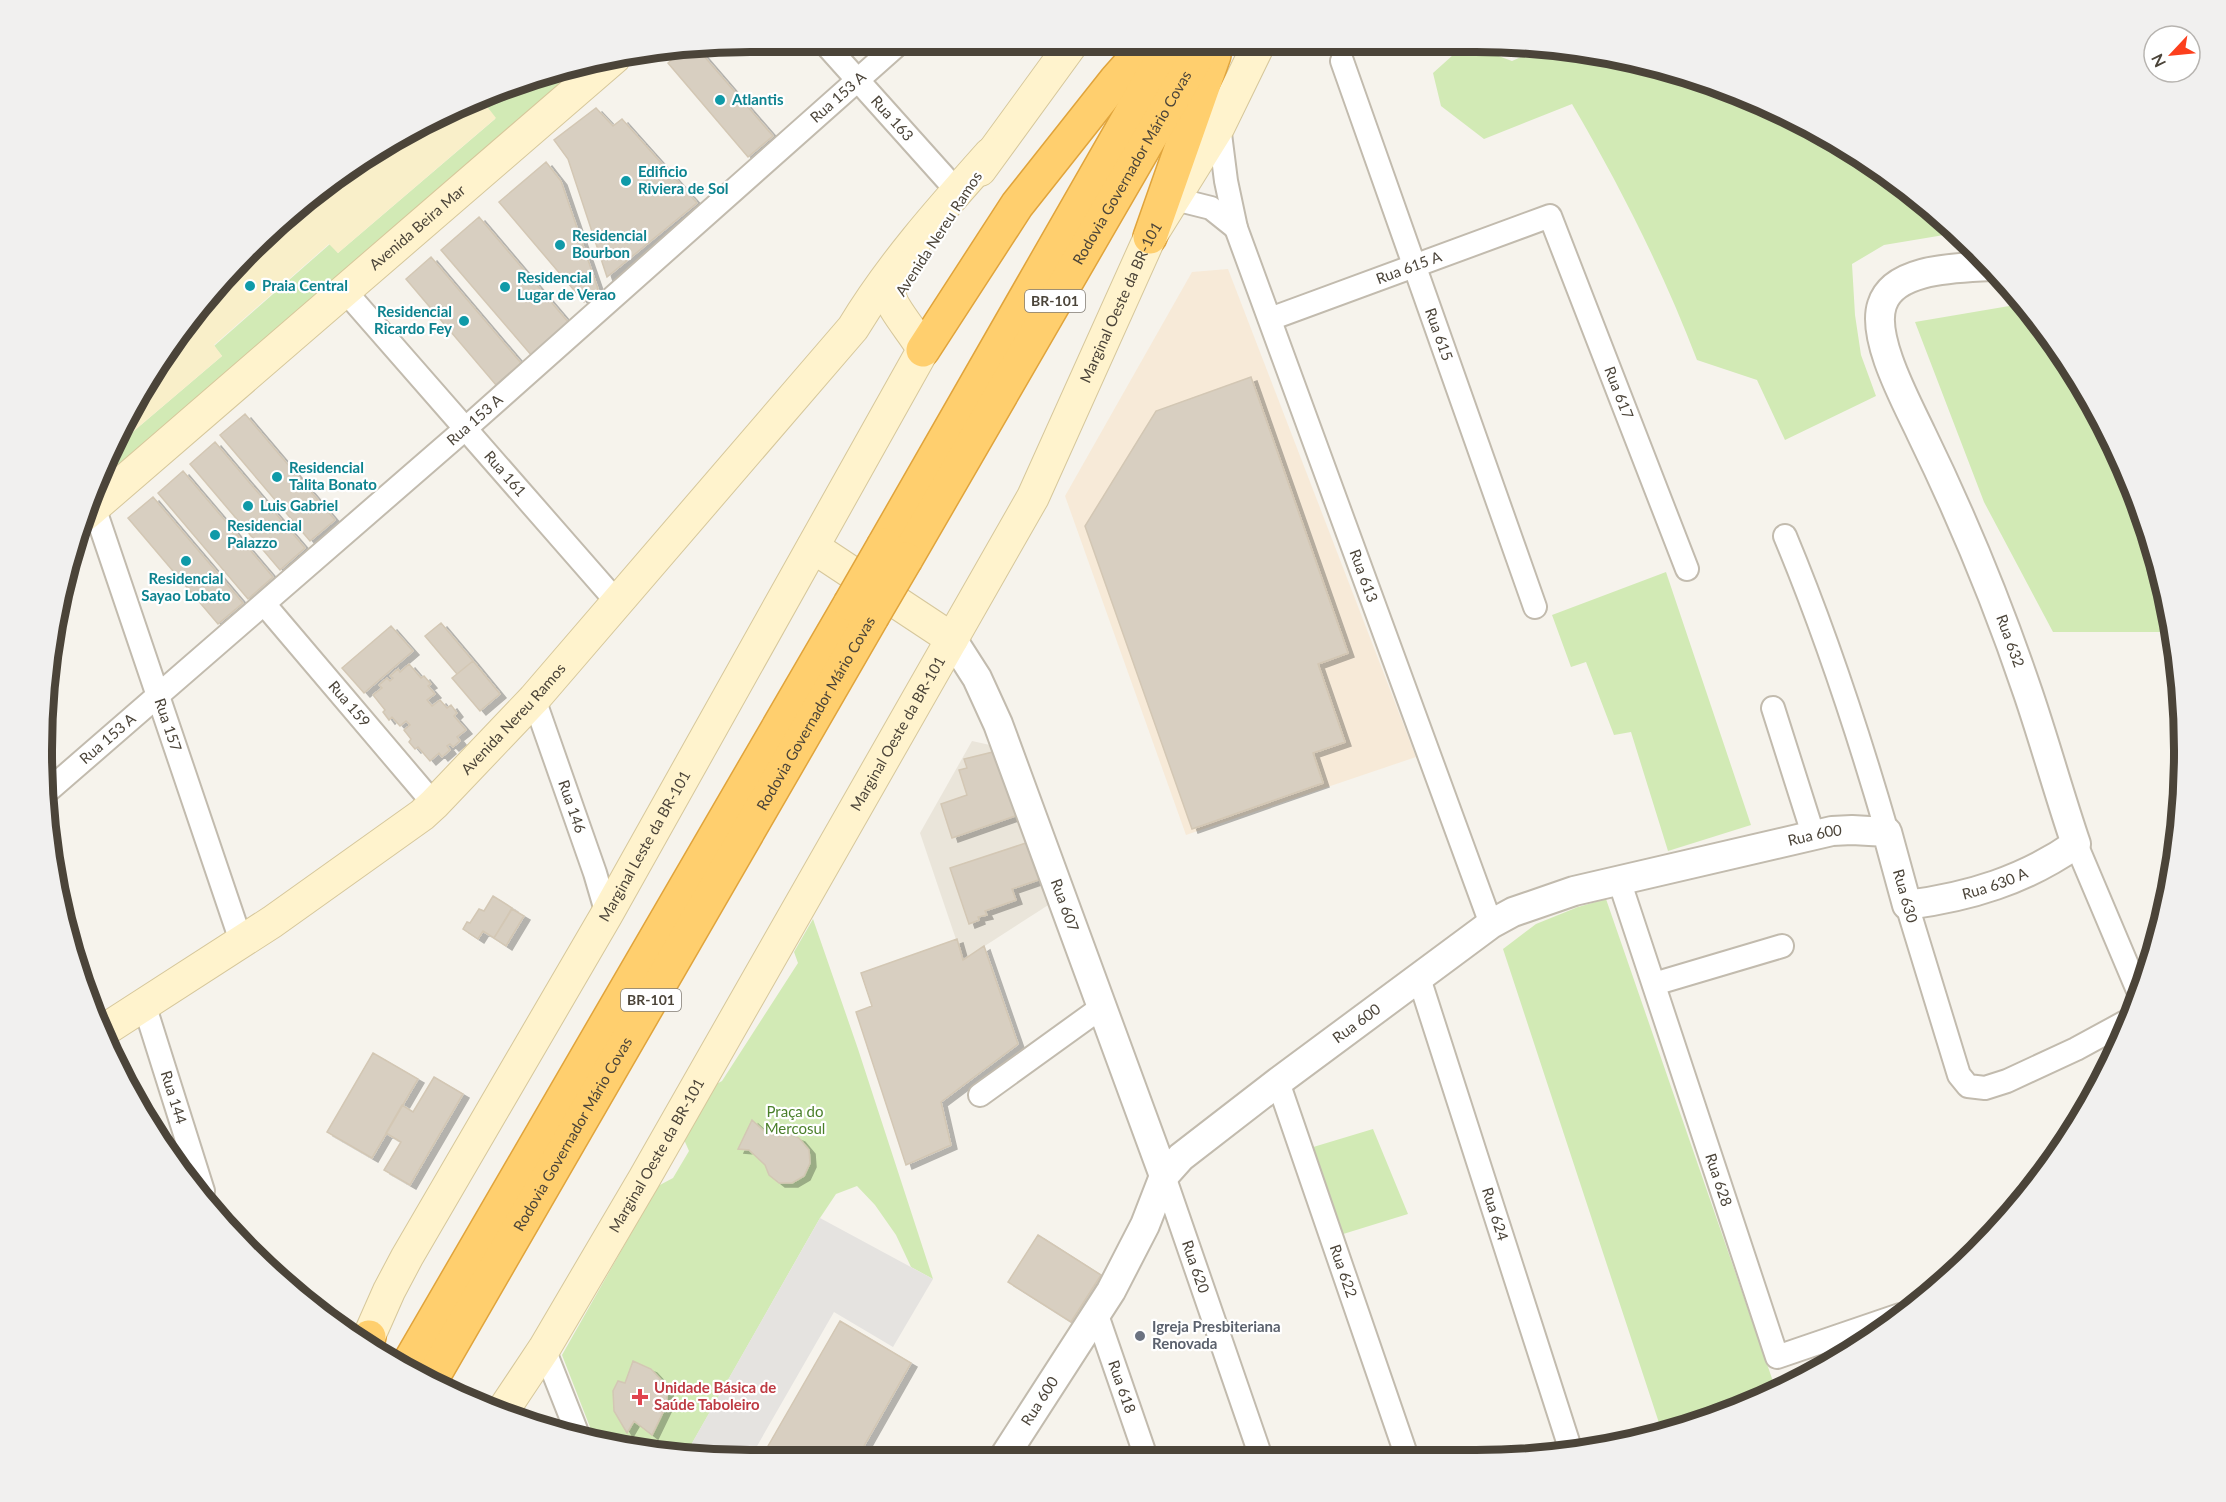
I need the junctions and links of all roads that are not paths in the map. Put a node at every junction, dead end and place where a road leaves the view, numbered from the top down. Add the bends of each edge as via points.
1 (833, 52) edge
2 (889, 52) edge
3 (1066, 52) edge
4 (1141, 52) edge
5 (1167, 52) edge
6 (1199, 52) edge
7 (1215, 52) edge
8 (1255, 52) edge
9 (1342, 61) dead end
10 (601, 69) edge
11 (858, 80) junction
12 (1219, 126) junction
13 (990, 154) junction
14 (957, 191) junction
15 (1175, 199) junction
16 (1550, 216) joint
17 (1236, 228) junction
18 (1150, 237) junction
19 (898, 262) junction
20 (1414, 266) junction
21 (1978, 267) edge
22 (345, 291) junction
23 (892, 305) junction
24 (1270, 319) junction
25 (853, 328) junction
26 (923, 350) junction
27 (465, 429) junction
28 (99, 502) edge
29 (93, 518) edge
30 (1785, 536) dead end
31 (813, 547) junction
32 (895, 552) junction
33 (1687, 569) dead end
34 (617, 602) junction
35 (265, 605) junction
36 (1535, 607) dead end
37 (861, 610) junction
38 (952, 639) junction
39 (158, 697) junction
40 (534, 699) junction
41 (1773, 708) dead end
42 (54, 786) edge
43 (434, 804) junction
44 (1887, 832) junction
45 (1814, 834) junction
46 (2076, 844) junction
47 (1619, 880) junction
48 (1907, 904) junction
49 (607, 914) junction
50 (1491, 924) junction
51 (241, 941) junction
52 (1782, 946) dead end
53 (1419, 978) junction
54 (2134, 981) edge
55 (1654, 984) junction
56 (144, 1004) junction
57 (1102, 1007) junction
58 (110, 1026) edge
59 (2116, 1027) edge
60 (1278, 1082) junction
61 (980, 1095) dead end
62 (1164, 1176) junction
63 (199, 1179) edge
64 (1096, 1315) junction
65 (1874, 1324) edge
66 (369, 1336) edge
67 (544, 1349) junction
68 (411, 1360) edge
69 (435, 1373) edge
70 (507, 1405) edge
71 (575, 1427) edge
72 (1568, 1444) edge
73 (1008, 1450) edge
74 (1143, 1450) edge
75 (1259, 1450) edge
76 (1405, 1450) edge

1 - 11 street, Rua 163
2 - 11 street, Rua 153 A
3 - 13 main road, Avenida Nereu Ramos
4 - 26 highway via 1017,205
5 - 32 highway, Rodovia Governador Mário Covas / BR-101
6 - 32 highway, Rodovia Governador Mário Covas / BR-101
7 - 18 highway
8 - 12 main road, Marginal Oeste da BR-101
9 - 20 street, Rua 615
10 - 22 main road, Avenida Beira Mar
11 - 14 street, Rua 163
11 - 27 street, Rua 153 A
12 - 15 main road, Marginal Oeste da BR-101
12 - 17 street, Rua 613
13 - 14 main road, Avenida Nereu Ramos
13 - 23 main road, Avenida Nereu Ramos
14 - 19 main road, Avenida Nereu Ramos
15 - 17 street via 1211,208
15 - 18 main road, Marginal Oeste da BR-101
16 - 20 street, Rua 615 A
16 - 33 street, Rua 617
17 - 24 street, Rua 613
18 - 38 main road, Marginal Oeste da BR-101 via 1033,497
19 - 23 main road via 889,295
19 - 25 main road, Avenida Nereu Ramos
20 - 24 street, Rua 615 A
20 - 36 street, Rua 615
21 - 46 street, Rua 632 via 1906,278 1887,293 1881,307 1880,329 1889,360 1996,603
22 - 27 street, Rua 161
22 - 28 main road, Avenida Beira Mar
23 - 25 main road, Avenida Nereu Ramos
23 - 26 main road
24 - 50 street, Rua 613
25 - 34 main road, Avenida Nereu Ramos
26 - 31 main road, Marginal Leste da BR-101
27 - 34 street, Rua 161
27 - 35 street, Rua 153 A
29 - 39 street, Rua 157
30 - 44 street, Rua 630 via 1839,680
31 - 38 main road
31 - 49 main road, Marginal Leste da BR-101
32 - 37 highway, Rodovia Governador Mário Covas / BR-101, bridge
34 - 40 main road, Avenida Nereu Ramos
35 - 39 street, Rua 153 A
35 - 43 street, Rua 159
37 - 68 highway, Rodovia Governador Mário Covas / BR-101
37 - 69 highway, Rodovia Governador Mário Covas / BR-101
38 - 57 street, Rua 607 via 977,678 998,724
38 - 67 main road, Marginal Oeste da BR-101
39 - 42 street, Rua 153 A
39 - 51 street, Rua 157
40 - 43 main road, Avenida Nereu Ramos
40 - 49 street, Rua 146
41 - 45 street
43 - 51 main road, Avenida Nereu Ramos
44 - 45 street, Rua 600
44 - 48 street, Rua 630
45 - 47 street, Rua 600
46 - 48 street, Rua 630 A via 2035,870 2003,883 1963,896
46 - 54 street, Rua 632
47 - 50 street, Rua 600 via 1541,901
47 - 55 street, Rua 628
48 - 59 street, Rua 630 via 1959,1075 1968,1086 1985,1088 2007,1081
49 - 66 main road, Marginal Leste da BR-101 via 407,1257
50 - 53 street, Rua 600
51 - 56 main road, Avenida Nereu Ramos
52 - 55 street
53 - 60 street, Rua 600
53 - 72 street, Rua 624
55 - 65 street, Rua 628 via 1777,1357
56 - 58 main road, Avenida Nereu Ramos
56 - 63 street, Rua 144
57 - 61 street
57 - 62 street, Rua 607
60 - 62 street, Rua 600 via 1181,1156
60 - 76 street, Rua 622
62 - 64 street, Rua 600 via 1123,1271
62 - 75 street, Rua 620
64 - 73 street, Rua 600
64 - 74 street, Rua 618
67 - 70 main road, Marginal Oeste da BR-101
67 - 71 street

